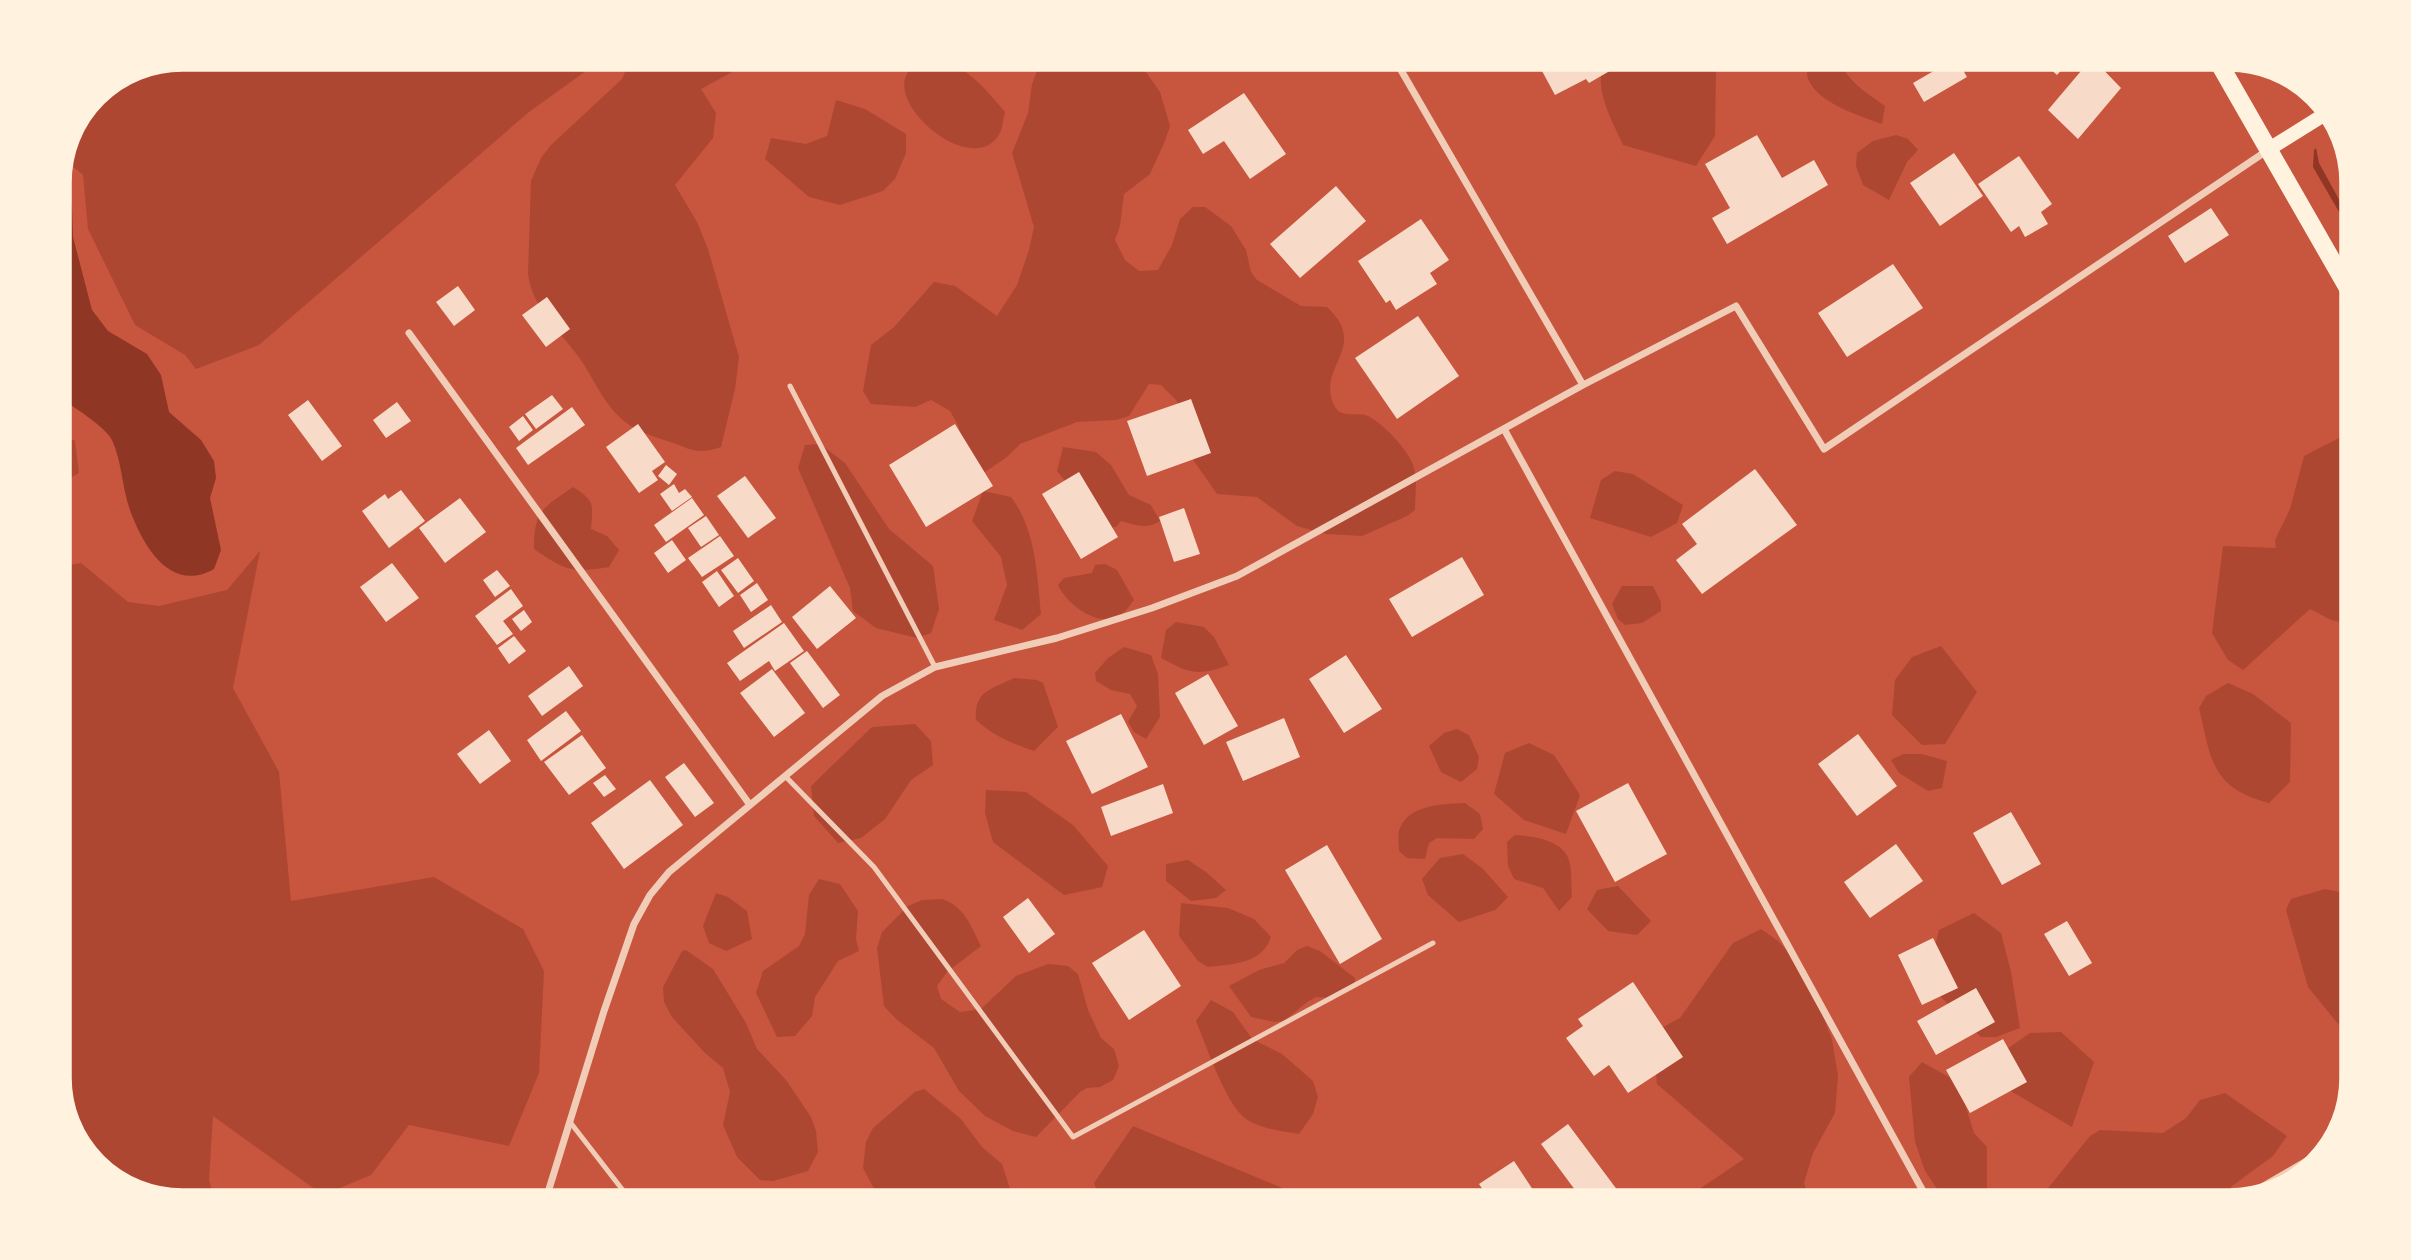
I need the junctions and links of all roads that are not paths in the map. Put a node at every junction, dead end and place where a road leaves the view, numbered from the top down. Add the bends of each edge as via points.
1 (1401, 70) edge
2 (2224, 70) edge
3 (2320, 117) edge
4 (2269, 149) junction
5 (2341, 276) edge
6 (409, 333) dead end
7 (1583, 385) junction
8 (790, 386) dead end
9 (1504, 429) junction
10 (935, 667) junction
11 (785, 776) junction
12 (750, 805) junction
13 (1433, 943) dead end
14 (570, 1122) junction
15 (2305, 1160) edge
16 (2261, 1185) edge
17 (549, 1190) edge
18 (623, 1190) edge
19 (1922, 1190) edge

1 - 7 street
2 - 4 main road
3 - 4 main road
4 - 5 main road
4 - 7 street via 1824,449 1736,306
6 - 12 street
7 - 9 street
8 - 10 lane
9 - 10 street via 1237,576 1057,638
9 - 19 street
10 - 11 street via 882,696
11 - 12 street
11 - 13 lane via 874,867 1073,1137
12 - 14 street via 669,873 650,895 634,924
14 - 17 street
14 - 18 lane
15 - 16 lane

